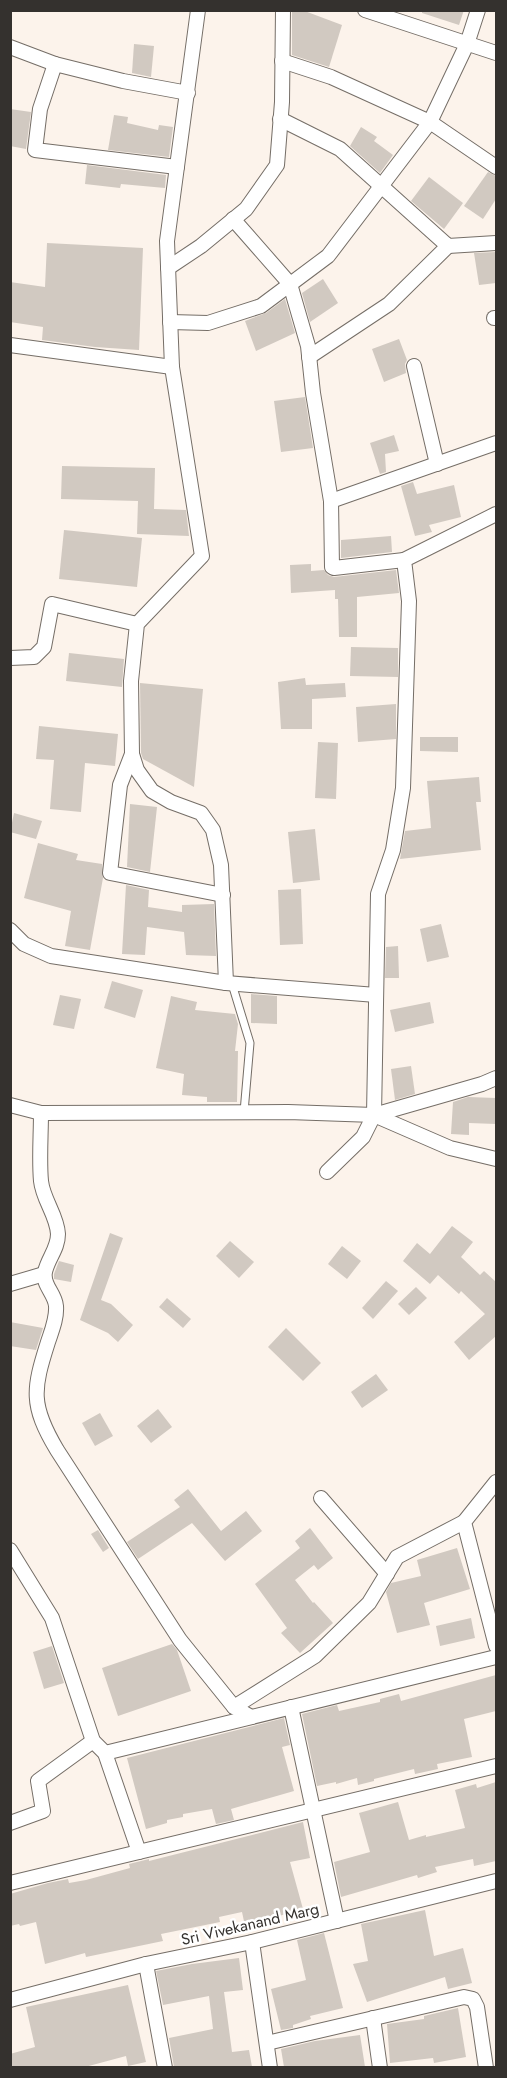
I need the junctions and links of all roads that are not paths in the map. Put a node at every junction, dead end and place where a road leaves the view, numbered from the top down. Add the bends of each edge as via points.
1 (198, 10) edge
2 (283, 10) edge
3 (365, 10) edge
4 (478, 10) edge
5 (466, 44) junction
6 (10, 47) edge
7 (496, 53) edge
8 (282, 61) junction
9 (55, 64) junction
10 (188, 93) junction
11 (280, 118) junction
12 (430, 122) junction
13 (496, 167) edge
14 (177, 168) junction
15 (382, 187) junction
16 (233, 219) junction
17 (496, 243) edge
18 (448, 246) junction
19 (168, 268) junction
20 (290, 284) junction
21 (170, 322) junction
22 (10, 345) edge
23 (309, 357) junction
24 (414, 366) dead end
25 (172, 367) junction
26 (496, 447) edge
27 (437, 464) junction
28 (331, 501) junction
29 (496, 514) edge
30 (404, 560) junction
31 (138, 624) junction
32 (10, 657) edge
33 (132, 754) junction
34 (223, 895) junction
35 (10, 930) edge
36 (229, 983) junction
37 (376, 995) junction
38 (496, 1078) edge
39 (10, 1105) edge
40 (244, 1112) junction
41 (40, 1113) junction
42 (374, 1115) junction
43 (496, 1159) edge
44 (327, 1172) dead end
45 (44, 1274) junction
46 (10, 1284) edge
47 (496, 1482) edge
48 (321, 1498) dead end
49 (464, 1522) junction
50 (10, 1550) edge
51 (387, 1574) junction
52 (496, 1646) edge
53 (496, 1657) edge
54 (234, 1707) junction
55 (291, 1707) junction
56 (251, 1717) junction
57 (93, 1741) junction
58 (105, 1753) junction
59 (496, 1766) edge
60 (313, 1810) junction
61 (10, 1823) edge
62 (140, 1852) junction
63 (496, 1881) edge
64 (10, 1883) edge
65 (337, 1921) junction
66 (252, 1942) junction
67 (146, 1964) junction
68 (10, 2000) edge
69 (373, 2018) junction
70 (267, 2043) junction
71 (162, 2067) edge
72 (270, 2067) edge
73 (380, 2067) edge
74 (486, 2067) edge

1 - 10 street
2 - 8 street
3 - 5 street
4 - 5 street
5 - 7 street
5 - 12 street
6 - 9 street
8 - 11 street
8 - 12 street via 331,77
9 - 10 street
9 - 14 street via 40,109 35,150
10 - 14 street
11 - 15 street via 340,149
11 - 16 street via 277,165 246,208
12 - 13 street
12 - 15 street
14 - 19 street via 167,241
15 - 18 street
15 - 20 street via 328,256
16 - 19 street
16 - 20 street
17 - 18 street
18 - 23 street via 390,304
19 - 21 street
20 - 21 street via 261,306 208,323
20 - 23 street
21 - 25 street
22 - 25 street
23 - 28 street
24 - 27 street
25 - 31 street via 202,556
26 - 27 street
27 - 28 street
28 - 30 street via 333,568
29 - 30 street
30 - 37 street via 409,601 402,788 393,850 378,894
31 - 32 street via 52,604 45,647 34,657
31 - 33 street via 130,681
33 - 34 street via 137,770 152,791 208,820 219,855
33 - 34 street via 120,785 110,873
34 - 36 street
35 - 36 street via 24,944 51,956
36 - 37 street
36 - 40 lane via 250,1043
37 - 42 street
38 - 42 street
39 - 41 street
40 - 41 street
40 - 42 street
41 - 45 street via 41,1182 58,1233
42 - 43 street via 450,1148
42 - 44 street via 363,1137
45 - 46 street
45 - 54 street via 56,1306 55,1322 38,1376 41,1419 180,1640
47 - 49 street
48 - 51 street
49 - 51 street via 397,1557
49 - 52 street
50 - 57 street via 52,1618
51 - 54 street via 369,1603 315,1656
53 - 55 street
54 - 56 street
55 - 56 street
55 - 60 street
56 - 58 street
57 - 58 street
57 - 61 street via 38,1781 43,1810
58 - 62 street
59 - 60 street
60 - 62 street
60 - 65 street
62 - 64 street
63 - 65 street, Sri Vivekanand Marg
65 - 66 street, Sri Vivekanand Marg
66 - 67 street, Sri Vivekanand Marg
66 - 70 street
67 - 68 street, Sri Vivekanand Marg
67 - 71 street
69 - 70 street
69 - 73 street
69 - 74 street via 464,1996 473,1999
70 - 72 street

